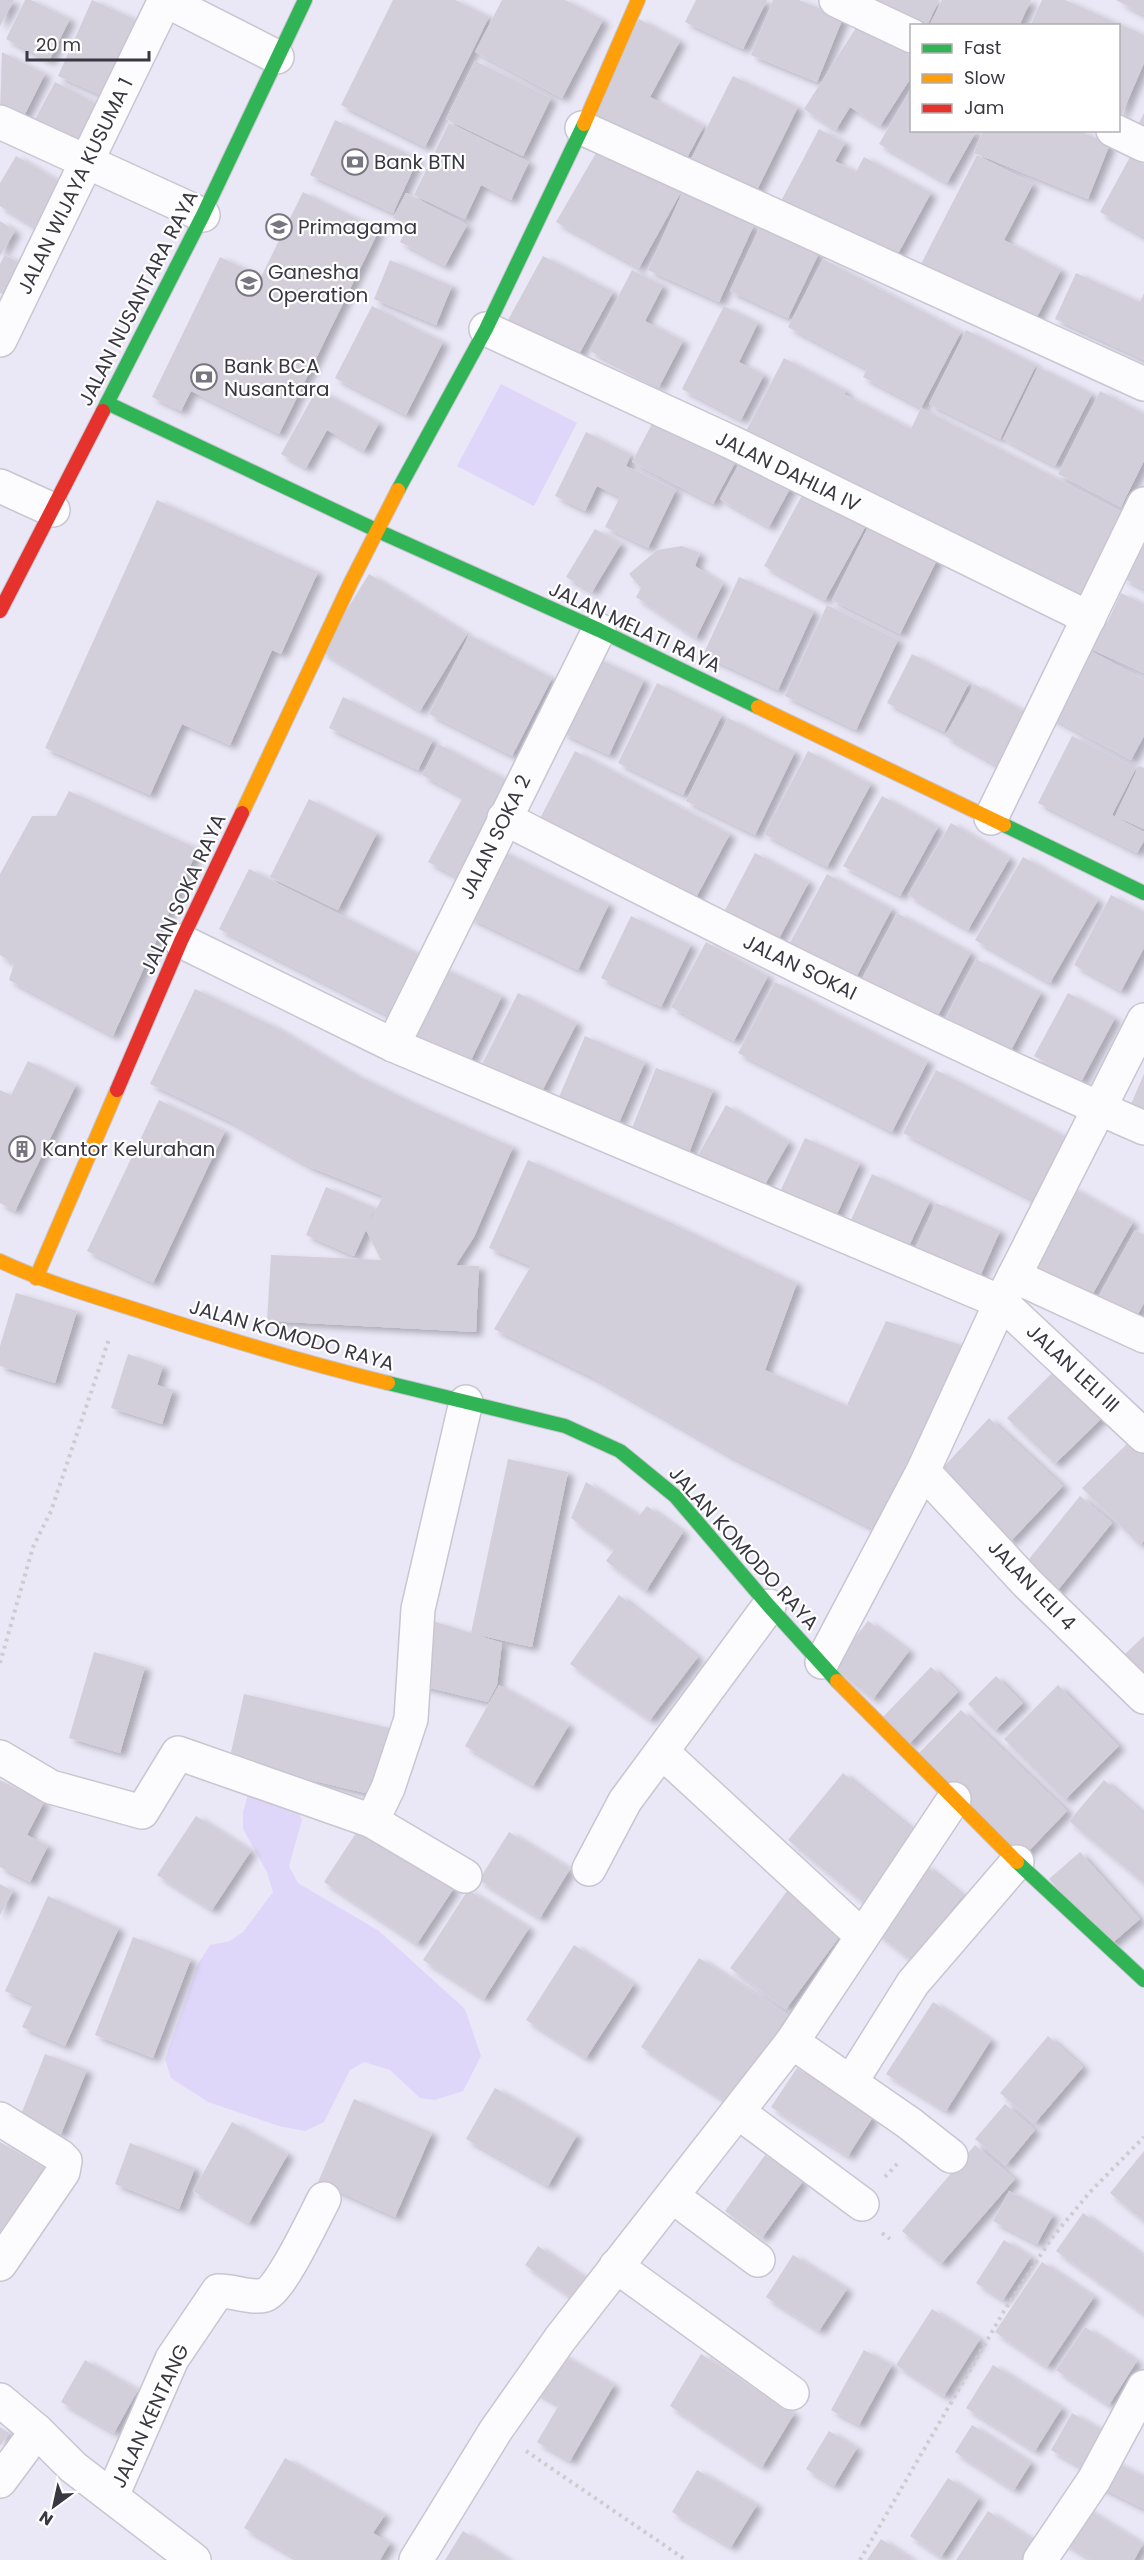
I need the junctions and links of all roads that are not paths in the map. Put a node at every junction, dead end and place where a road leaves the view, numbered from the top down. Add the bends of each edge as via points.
1 (165, 0) edge
2 (305, 0) edge
3 (638, 0) edge
4 (836, 0) edge
5 (910, 35) edge
6 (277, 57) junction
7 (0, 122) edge
8 (582, 128) junction
9 (1117, 132) edge
10 (1144, 145) edge
11 (86, 163) junction
12 (203, 215) junction
13 (7, 306) edge
14 (486, 329) junction
15 (0, 340) edge
16 (1144, 384) edge
17 (107, 403) junction
18 (0, 486) edge
19 (1144, 504) edge
20 (52, 510) junction
21 (378, 531) junction
22 (0, 611) edge
23 (1089, 618) junction
24 (599, 630) junction
25 (504, 818) junction
26 (991, 818) junction
27 (1144, 893) edge
28 (181, 941) junction
29 (1144, 1020) edge
30 (393, 1046) junction
31 (1100, 1108) junction
32 (1144, 1128) edge
33 (0, 1261) edge
34 (36, 1278) junction
35 (1008, 1289) junction
36 (1144, 1336) edge
37 (466, 1402) junction
38 (1144, 1436) edge
39 (923, 1471) junction
40 (769, 1606) junction
41 (822, 1662) junction
42 (1144, 1697) edge
43 (662, 1752) junction
44 (0, 1757) edge
45 (954, 1799) junction
46 (372, 1821) junction
47 (1017, 1862) junction
48 (589, 1869) dead end
49 (465, 1876) dead end
50 (862, 1936) junction
51 (1144, 1980) edge
52 (792, 2042) junction
53 (851, 2082) junction
54 (738, 2112) junction
55 (0, 2119) edge
56 (951, 2156) dead end
57 (672, 2196) junction
58 (324, 2199) dead end
59 (862, 2204) dead end
60 (758, 2260) dead end
61 (0, 2264) edge
62 (616, 2266) junction
63 (1144, 2387) edge
64 (792, 2393) dead end
65 (0, 2400) edge
66 (37, 2430) junction
67 (0, 2481) edge
68 (112, 2496) junction
69 (194, 2560) edge
70 (416, 2560) edge
71 (1040, 2560) edge

1 - 6 street
1 - 11 street, JALAN WIJAYA KUSUMA 1
2 - 6 main road, JALAN NUSANTARA RAYA
3 - 8 main road, JALAN SOKA RAYA
4 - 5 street
6 - 12 main road, JALAN NUSANTARA RAYA
7 - 11 street
8 - 14 main road, JALAN SOKA RAYA
8 - 16 street
9 - 10 street
11 - 12 street
11 - 13 street, JALAN WIJAYA KUSUMA 1
12 - 17 main road, JALAN NUSANTARA RAYA
13 - 15 street, JALAN WIJAYA KUSUMA 1
14 - 21 main road, JALAN SOKA RAYA
14 - 23 street, JALAN DAHLIA IV via 731,442
17 - 20 main road, JALAN NUSANTARA RAYA
17 - 21 main road, JALAN MELATI RAYA
18 - 20 street
19 - 23 street
20 - 22 main road, JALAN NUSANTARA RAYA
21 - 24 main road, JALAN MELATI RAYA
21 - 28 main road, JALAN SOKA RAYA
23 - 26 street
24 - 25 street, JALAN SOKA 2
24 - 26 main road, JALAN MELATI RAYA
25 - 30 street, JALAN SOKA 2
25 - 31 street, JALAN SOKAI via 903,1018
26 - 27 main road, JALAN MELATI RAYA
28 - 30 street
28 - 34 main road, JALAN SOKA RAYA
29 - 31 street
30 - 35 street
31 - 32 street, JALAN SOKAI
31 - 35 street
33 - 34 main road, JALAN KOMODO RAYA
34 - 37 main road, JALAN KOMODO RAYA via 316,1365
35 - 36 street
35 - 38 street, JALAN LELI III
35 - 39 street
37 - 40 main road, JALAN KOMODO RAYA via 566,1426 620,1451 675,1497
37 - 46 street via 418,1609 411,1719 388,1788
39 - 41 street
39 - 42 street, JALAN LELI 4 via 1027,1583
40 - 41 main road, JALAN KOMODO RAYA
40 - 43 street
41 - 45 main road, JALAN KOMODO RAYA via 861,1707
43 - 48 street via 625,1801
43 - 50 street
44 - 46 street via 51,1787 142,1812 178,1753
45 - 47 main road, JALAN KOMODO RAYA
45 - 50 street
46 - 49 street
47 - 51 main road, JALAN KOMODO RAYA
47 - 53 street via 914,1983
50 - 52 street
52 - 53 street
52 - 54 street
53 - 56 street
54 - 57 street
54 - 59 street
55 - 61 street via 65,2161 63,2172
57 - 60 street
57 - 62 street
58 - 68 street, JALAN KENTANG via 272,2291 264,2295 218,2291 172,2359
62 - 64 street
62 - 70 street via 496,2430
63 - 71 street via 1094,2480
65 - 66 street, JALAN KENTANG
66 - 67 street
66 - 68 street, JALAN KENTANG via 73,2467
68 - 69 street, JALAN KENTANG

